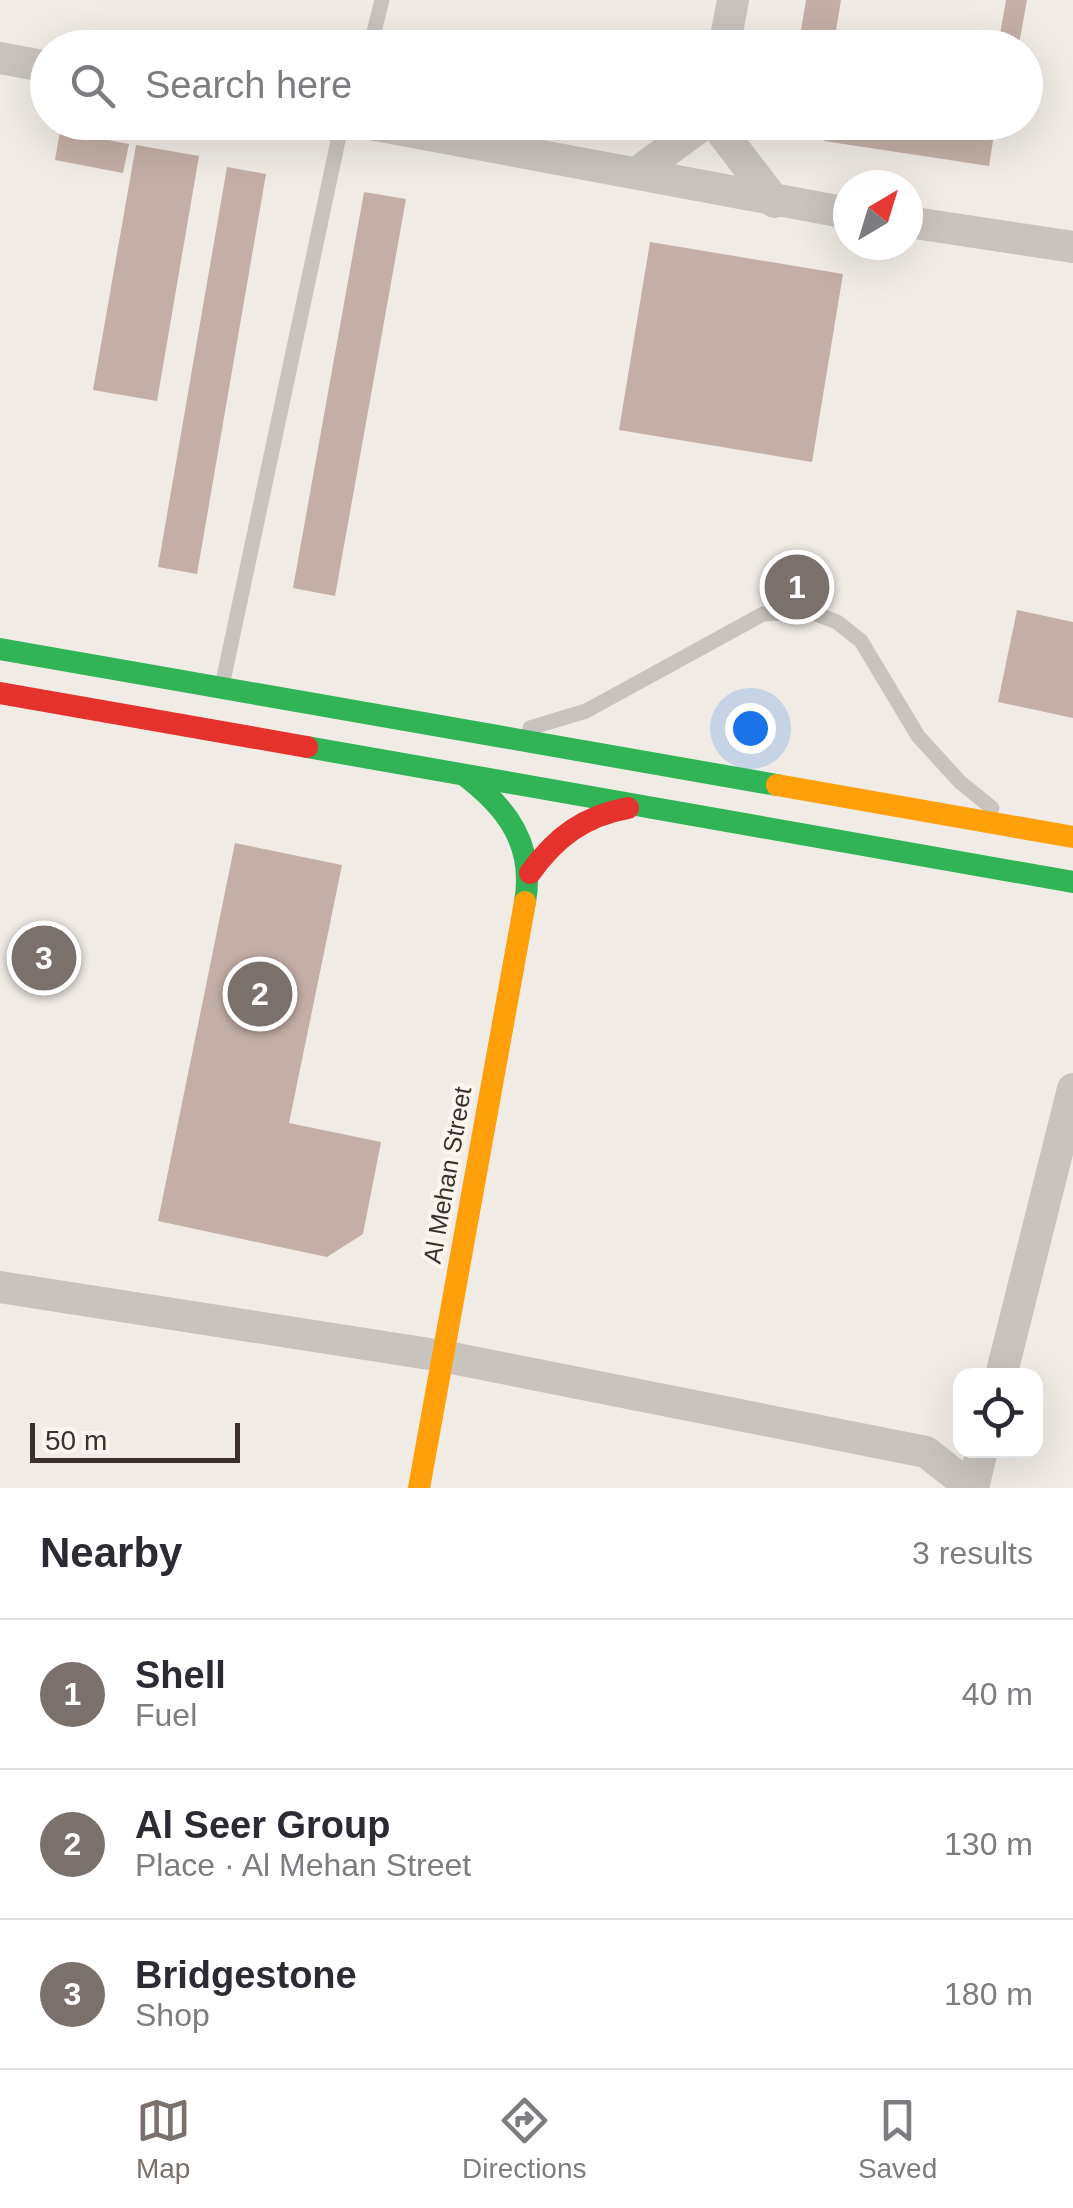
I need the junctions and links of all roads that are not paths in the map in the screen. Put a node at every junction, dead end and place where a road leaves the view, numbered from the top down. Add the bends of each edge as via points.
1 (382, 0) edge
2 (733, 0) edge
3 (374, 30) edge
4 (727, 30) edge
5 (0, 58) edge
6 (30, 64) edge
7 (338, 140) edge
8 (459, 140) edge
9 (682, 140) edge
10 (728, 140) edge
11 (638, 172) junction
12 (775, 202) junction
13 (833, 211) edge
14 (923, 224) edge
15 (1073, 247) edge
16 (0, 649) edge
17 (222, 690) junction
18 (0, 693) edge
19 (499, 738) junction
20 (464, 775) junction
21 (643, 806) junction
22 (1014, 826) junction
23 (1073, 837) edge
24 (530, 872) junction
25 (1073, 882) edge
26 (1073, 1088) edge
27 (0, 1287) edge
28 (442, 1356) junction
29 (1003, 1368) edge
30 (980, 1458) edge
31 (419, 1488) edge
32 (972, 1488) edge

1 - 3 lane
2 - 4 street
5 - 6 street
7 - 17 lane
8 - 11 street
9 - 11 street
10 - 12 street
11 - 12 street
12 - 13 street
14 - 15 street
16 - 17 street
17 - 19 street
18 - 20 street
19 - 22 street
19 - 22 lane via 586,712 763,614 811,612 861,641 918,736
20 - 21 street
20 - 24 street via 496,797 514,822
21 - 24 street via 577,823 548,845
21 - 25 street
22 - 23 street
24 - 28 street, Al Mehan Street
26 - 29 street
27 - 28 street
28 - 31 street, Al Mehan Street
28 - 32 street via 926,1452
30 - 32 street

